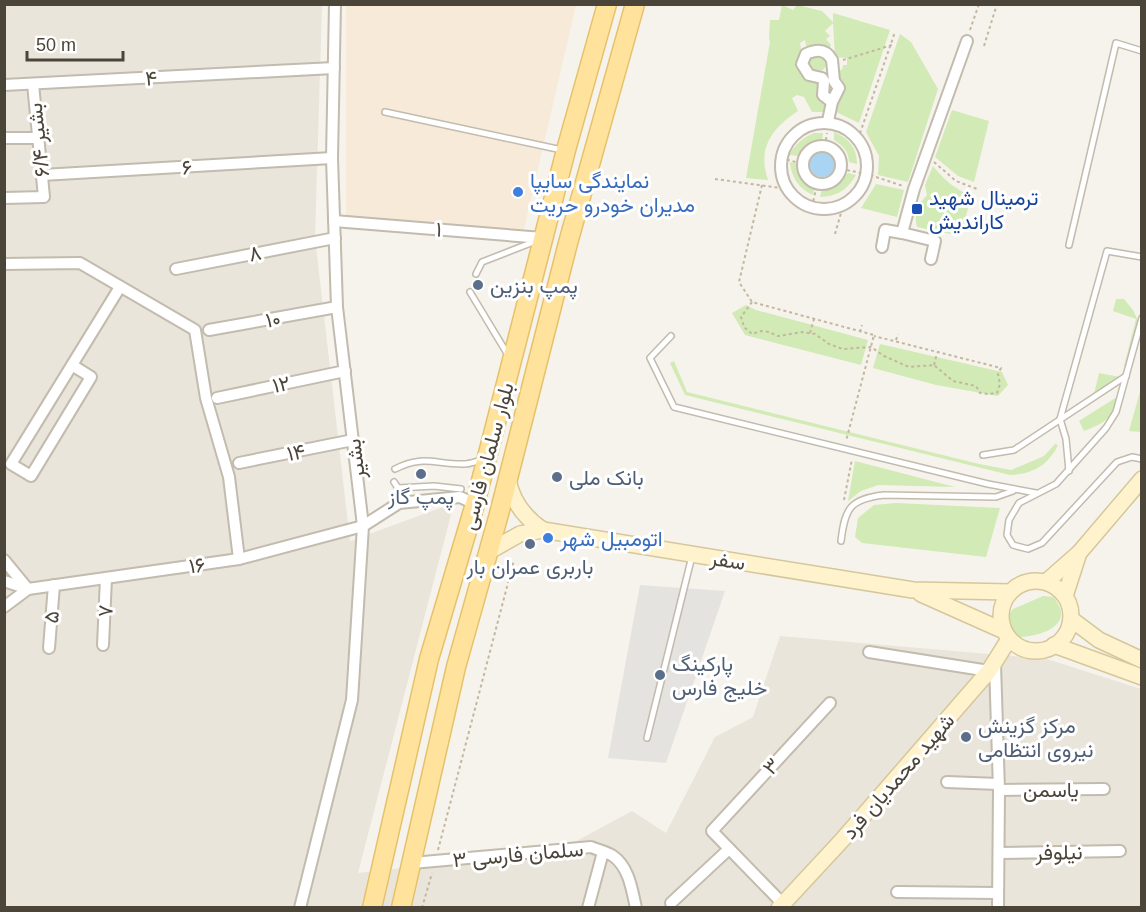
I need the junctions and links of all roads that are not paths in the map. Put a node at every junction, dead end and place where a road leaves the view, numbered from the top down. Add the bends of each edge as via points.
1 (335, 4) edge
2 (607, 4) edge
3 (635, 4) edge
4 (967, 41) road end
5 (1142, 51) edge
6 (334, 68) junction
7 (33, 84) junction
8 (4, 85) edge
9 (832, 102) junction
10 (385, 112) dead end
11 (828, 121) junction
12 (4, 138) edge
13 (38, 138) junction
14 (566, 150) junction
15 (332, 158) junction
16 (42, 176) junction
17 (817, 184) joint
18 (4, 198) edge
19 (334, 221) junction
20 (902, 233) junction
21 (335, 238) junction
22 (543, 238) junction
23 (1069, 245) dead end
24 (882, 247) dead end
25 (1142, 257) edge
26 (930, 259) dead end
27 (4, 264) edge
28 (176, 269) dead end
29 (476, 274) dead end
30 (120, 287) junction
31 (470, 292) dead end
32 (337, 307) junction
33 (1142, 318) edge
34 (209, 330) dead end
35 (671, 336) dead end
36 (513, 363) junction
37 (72, 365) junction
38 (345, 371) junction
39 (1126, 376) junction
40 (217, 398) dead end
41 (1060, 419) junction
42 (353, 440) junction
43 (983, 455) dead end
44 (487, 459) junction
45 (1142, 459) edge
46 (239, 463) dead end
47 (395, 469) dead end
48 (1069, 471) junction
49 (508, 479) junction
50 (1142, 479) edge
51 (394, 482) dead end
52 (462, 489) dead end
53 (1014, 490) junction
54 (1036, 493) junction
55 (475, 504) junction
56 (363, 526) junction
57 (543, 530) junction
58 (841, 540) dead end
59 (488, 552) junction
60 (1080, 553) junction
61 (692, 554) junction
62 (239, 559) junction
63 (4, 560) edge
64 (106, 578) junction
65 (4, 581) edge
66 (1046, 582) junction
67 (54, 585) junction
68 (28, 589) junction
69 (913, 590) junction
70 (1010, 592) junction
71 (1065, 596) junction
72 (4, 607) edge
73 (1071, 619) junction
74 (1007, 635) junction
75 (103, 645) dead end
76 (1054, 645) junction
77 (49, 648) dead end
78 (869, 652) dead end
79 (1142, 660) edge
80 (992, 668) junction
81 (1142, 677) edge
82 (831, 703) dead end
83 (646, 738) dead end
84 (947, 782) dead end
85 (999, 787) junction
86 (1104, 789) dead end
87 (729, 849) junction
88 (1120, 851) dead end
89 (603, 852) junction
90 (999, 853) junction
91 (412, 863) junction
92 (897, 892) dead end
93 (998, 893) junction
94 (671, 903) dead end
95 (781, 906) edge
96 (300, 908) edge
97 (372, 908) edge
98 (401, 908) edge
99 (588, 908) edge
100 (636, 908) edge
101 (998, 908) edge

1 - 6 street, بشیر
2 - 14 main road, بلوار سلمان فارسی
3 - 49 main road, بلوار سلمان فارسی
4 - 20 street
5 - 23 lane via 1116,43
6 - 7 street, ۴
6 - 15 street, بشیر
7 - 8 street, ۴
7 - 13 street, بشیر ۶/۴
9 - 9 street via 823,95 822,78 809,75 802,64 807,54 817,50 830,56 834,81 840,88
9 - 11 street
10 - 14 lane
11 - 11 street via 804,126 783,149 783,181 795,199 812,207 843,206 856,195 867,174 866,152 858,139
12 - 13 street
13 - 16 street, بشیر ۶/۴
14 - 22 main road, بلوار سلمان فارسی
15 - 16 street, ۶
15 - 19 street, بشیر
16 - 18 street, بشیر ۶/۴ via 44,197
17 - 17 street via 806,174 803,164 810,150 825,146 838,154 841,169 834,179
19 - 21 street, بشیر
19 - 22 street, ۱
20 - 24 street via 885,230
20 - 26 street via 935,241
21 - 28 street, ۸
21 - 32 street, بشیر
22 - 29 lane via 482,262
22 - 36 main road, بلوار سلمان فارسی
25 - 41 lane via 1107,251
27 - 30 street via 80,263
30 - 37 street
30 - 62 street via 195,330 206,398 229,477
31 - 36 lane
32 - 34 street, ۱۰
32 - 38 street, بشیر
33 - 39 lane
35 - 53 lane via 650,358 674,407
36 - 44 main road, بلوار سلمان فارسی
37 - 37 street via 12,464 31,476 92,377
38 - 40 street, ۱۲
38 - 42 street, بشیر
39 - 41 lane
39 - 48 lane via 1116,412
41 - 43 lane via 1014,450
41 - 48 lane
42 - 46 street, ۱۴
42 - 56 street, بشیر
44 - 47 lane via 468,464 409,462
44 - 55 main road, بلوار سلمان فارسی
45 - 54 lane via 1132,457 1117,462 1042,543 1019,548 1007,535 1009,520 1019,503
48 - 54 lane via 1056,484
49 - 57 main road via 526,517
49 - 59 main road, بلوار سلمان فارسی
50 - 60 main road
51 - 52 lane via 398,488
53 - 54 lane
53 - 58 lane via 996,497 867,497 845,514
55 - 56 street, ۱۶ via 460,497 399,503
55 - 97 main road, بلوار سلمان فارسی via 429,659
56 - 62 street, ۱۶
56 - 96 street, بشیر via 352,700
57 - 59 main road, سفر via 520,534
57 - 61 main road, سفر
59 - 91 main road, بلوار سلمان فارسی via 456,667
60 - 66 main road
60 - 71 main road
61 - 69 main road, سفر
61 - 83 lane
62 - 64 street, ۱۶
63 - 68 street
64 - 67 street, ۱۶
64 - 75 street, ۷
65 - 68 street
66 - 70 main road via 1027,582
66 - 71 main road
67 - 68 street, ۱۶
67 - 77 street, ۵
68 - 72 street
69 - 70 main road, سفر
69 - 74 main road, سفر
70 - 74 main road via 1001,614
71 - 73 main road
73 - 76 main road via 1066,634
73 - 79 main road via 1099,640
74 - 76 main road via 1025,649 1035,651
74 - 80 main road, شهید محمدیان فرد
76 - 81 main road
78 - 80 street
80 - 85 street
80 - 95 main road, شهید محمدیان فرد
82 - 87 street, ۳ via 712,831
84 - 85 street, یاسمن
85 - 86 street, یاسمن
85 - 90 street
87 - 94 street
87 - 95 street
88 - 90 street, نیلوفر
89 - 91 street, ۳ سلمان فارسی via 591,847
89 - 99 street
89 - 100 street, ۳ سلمان فارسی via 613,855 627,874
90 - 93 street
91 - 98 main road, بلوار سلمان فارسی
92 - 93 street
93 - 101 street

